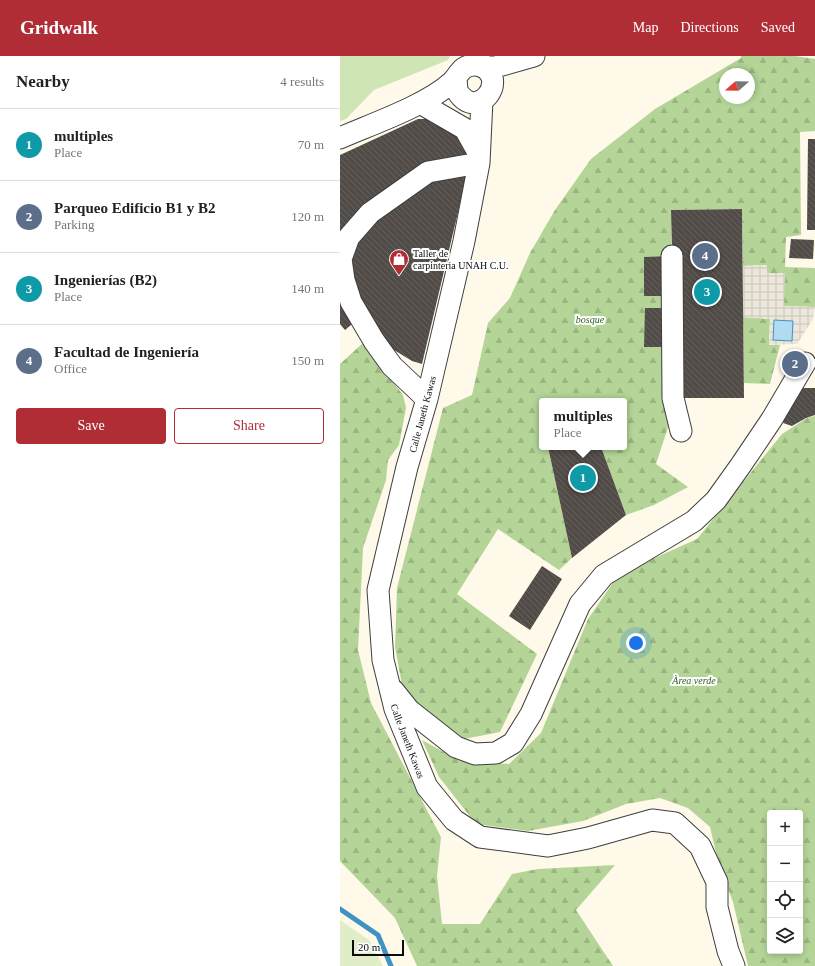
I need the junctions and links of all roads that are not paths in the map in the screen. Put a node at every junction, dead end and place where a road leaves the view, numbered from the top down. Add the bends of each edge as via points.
1 (527, 59) edge
2 (473, 79) edge
3 (420, 103) junction
4 (340, 138) edge
5 (479, 158) junction
6 (672, 256) dead end
7 (805, 362) dead end
8 (427, 399) junction
9 (681, 431) dead end
10 (388, 684) junction
11 (734, 966) edge

1 - 2 lane via 495,67
2 - 3 lane via 447,86
2 - 5 lane
3 - 4 lane
3 - 5 lane via 465,130
5 - 8 lane, Calle Janeth Kawas via 464,241
5 - 8 lane via 428,172 370,213 349,237 341,260 351,302 374,341 392,366
6 - 9 lane via 673,398
7 - 10 lane via 772,419 716,500 694,521 604,575 580,604 531,714 514,743 496,753 475,754 456,747 409,710
8 - 10 lane, Calle Janeth Kawas via 407,467 378,590 383,660
10 - 11 lane, Calle Janeth Kawas via 395,709 427,787 454,820 480,837 548,846 652,820 675,822 700,846 717,882 717,906

